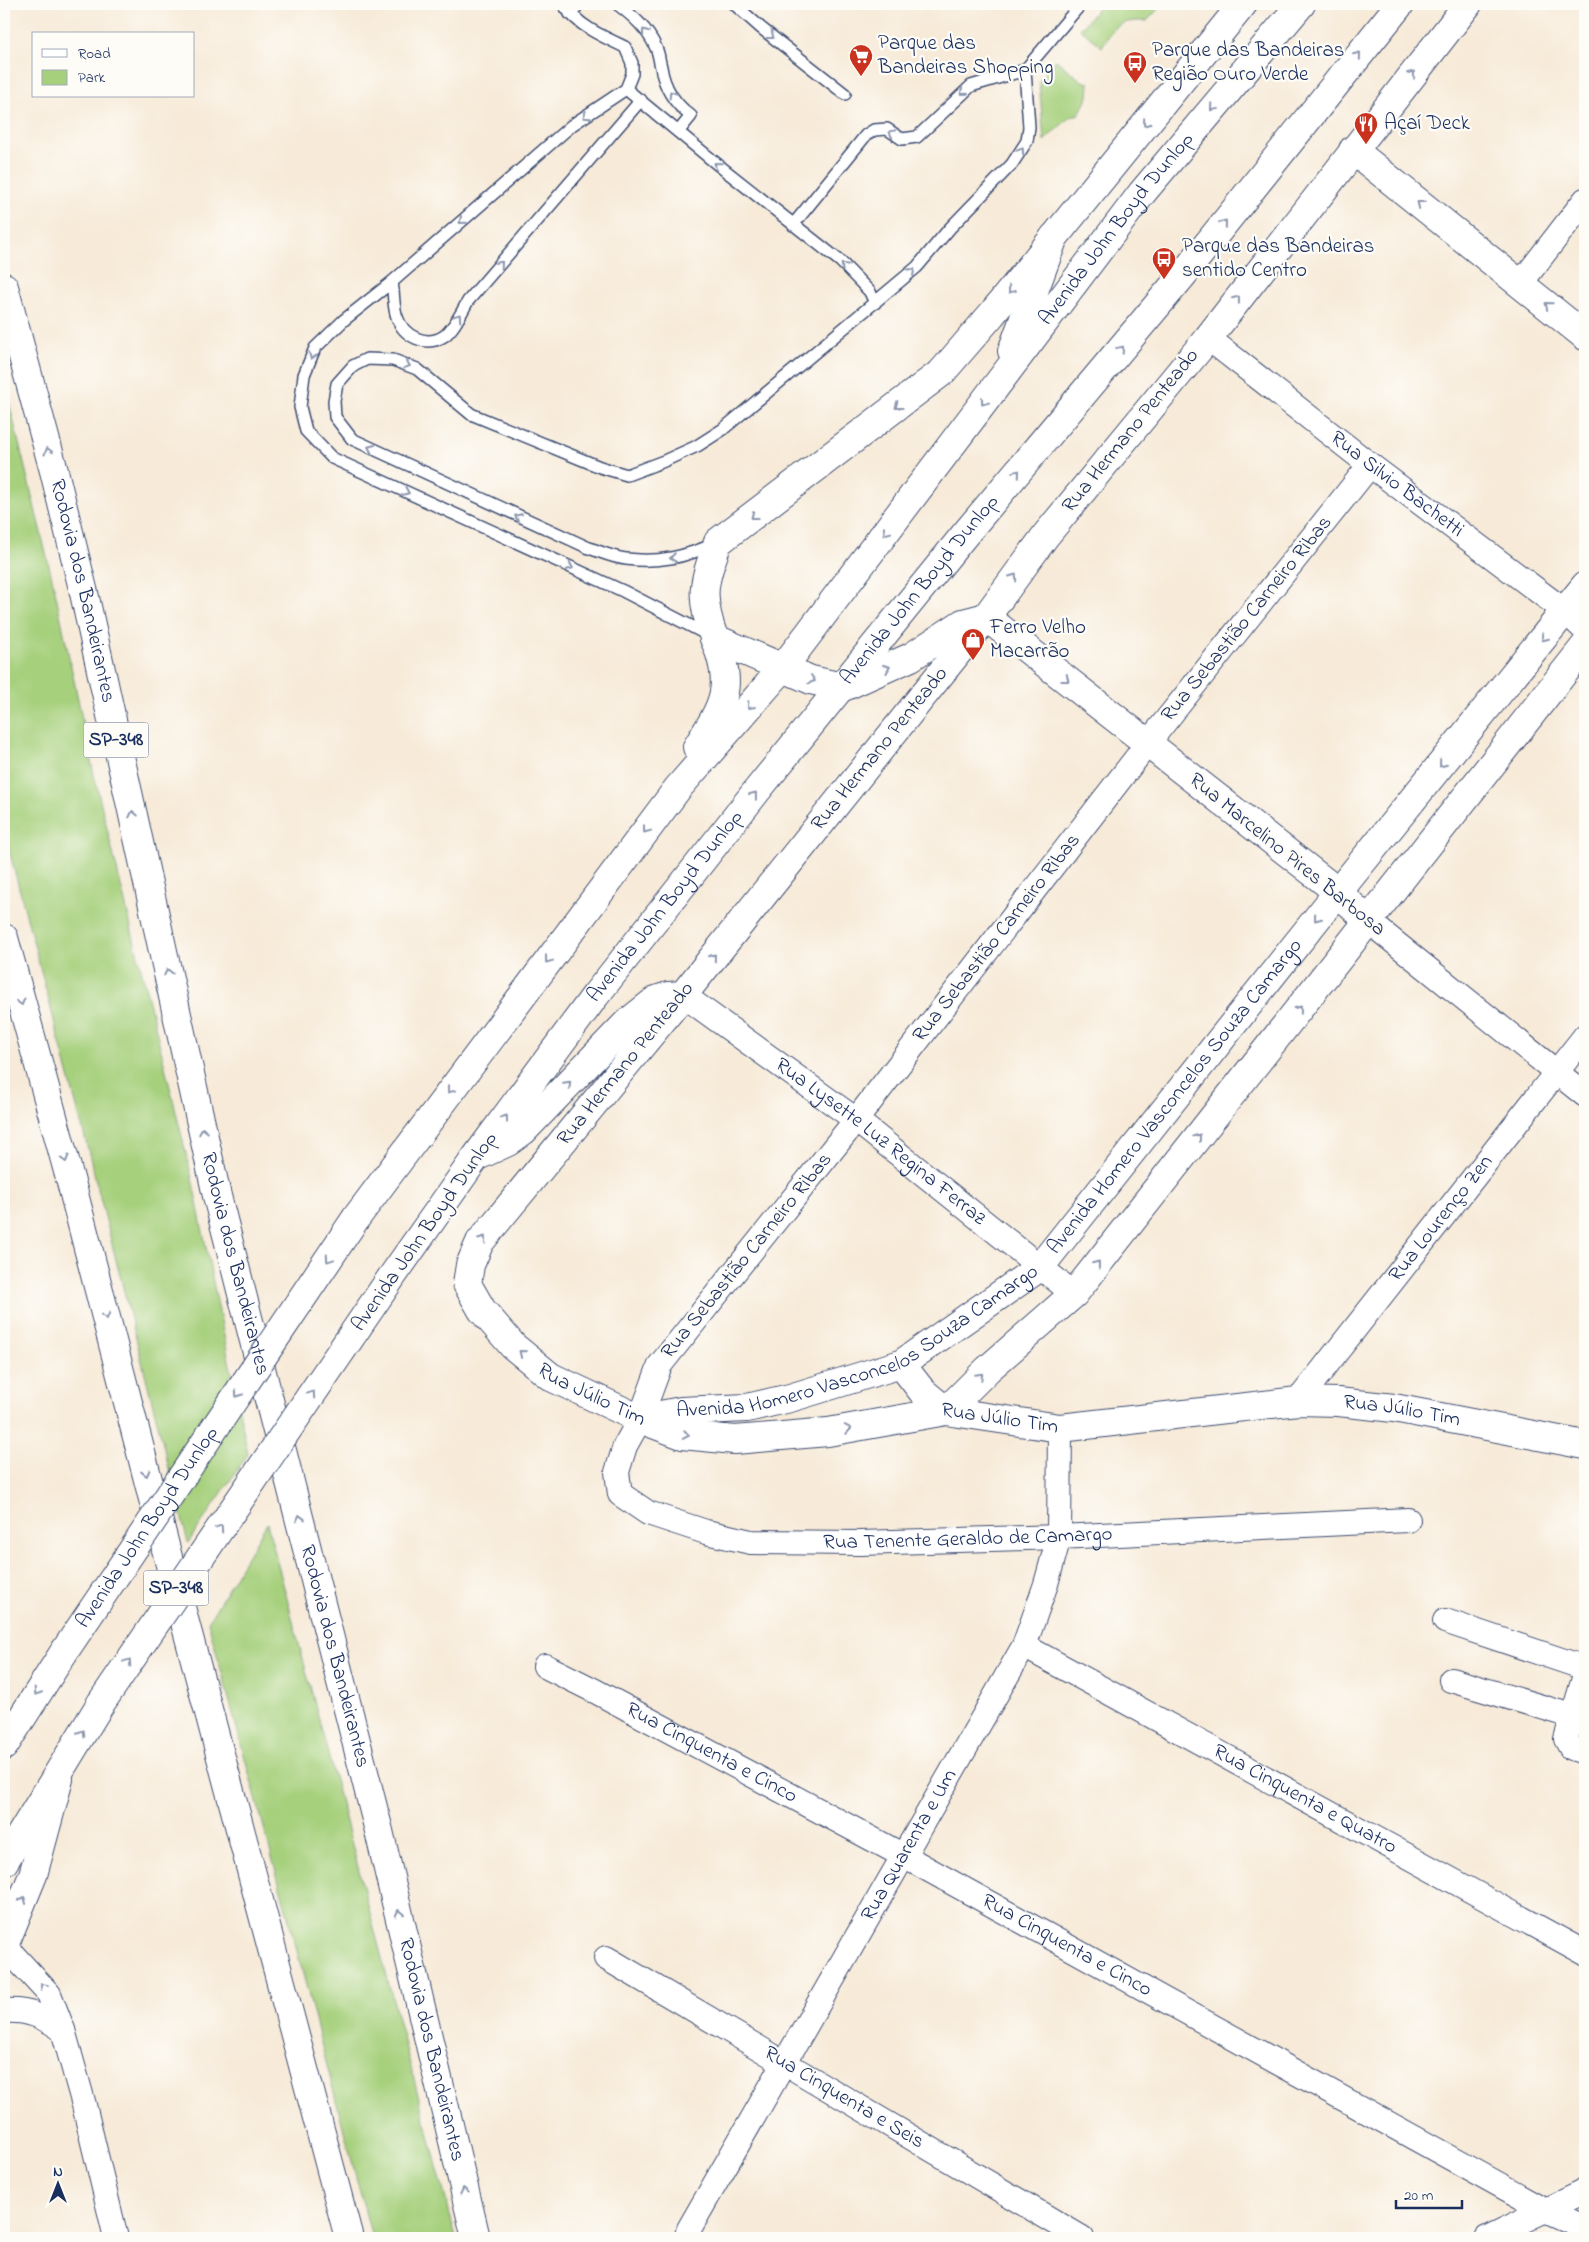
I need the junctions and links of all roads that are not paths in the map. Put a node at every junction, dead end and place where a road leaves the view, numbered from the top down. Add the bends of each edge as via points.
1 (579, 4) edge
2 (617, 4) edge
3 (734, 4) edge
4 (1243, 4) edge
5 (1301, 4) edge
6 (1400, 4) edge
7 (1468, 4) edge
8 (1076, 6) edge
9 (566, 9) edge
10 (1025, 70) junction
11 (626, 89) junction
12 (845, 94) dead end
13 (641, 100) junction
14 (678, 132) junction
15 (1352, 150) junction
16 (1585, 200) edge
17 (793, 225) junction
18 (1054, 238) junction
19 (392, 282) junction
20 (1521, 283) junction
21 (4, 287) edge
22 (875, 303) junction
23 (1585, 336) edge
24 (1208, 338) junction
25 (1002, 379) junction
26 (1370, 465) junction
27 (718, 542) junction
28 (1585, 586) edge
29 (1566, 612) junction
30 (986, 617) junction
31 (1585, 630) edge
32 (714, 638) junction
33 (1585, 646) edge
34 (782, 669) junction
35 (842, 687) junction
36 (1148, 743) junction
37 (678, 788) junction
38 (1338, 892) junction
39 (1368, 921) junction
40 (4, 938) edge
41 (683, 995) junction
42 (1585, 1036) edge
43 (1556, 1072) junction
44 (1585, 1095) edge
45 (856, 1120) junction
46 (476, 1157) junction
47 (1040, 1267) junction
48 (467, 1284) joint
49 (1074, 1294) junction
50 (901, 1364) junction
51 (1298, 1401) junction
52 (946, 1411) junction
53 (640, 1419) junction
54 (1060, 1428) junction
55 (1585, 1445) edge
56 (1408, 1520) dead end
57 (1058, 1537) junction
58 (1445, 1621) dead end
59 (1024, 1646) junction
60 (545, 1666) dead end
61 (1585, 1668) edge
62 (1585, 1675) edge
63 (1451, 1680) dead end
64 (1572, 1716) junction
65 (4, 1746) edge
66 (1585, 1752) edge
67 (63, 1763) junction
68 (902, 1855) junction
69 (4, 1862) edge
70 (4, 1946) edge
71 (1585, 1953) edge
72 (606, 1958) dead end
73 (4, 2011) edge
74 (63, 2030) junction
75 (783, 2063) junction
76 (1585, 2191) edge
77 (1545, 2210) junction
78 (1585, 2231) edge
79 (116, 2238) edge
80 (349, 2238) edge
81 (476, 2238) edge
82 (686, 2238) edge
83 (1082, 2238) edge
84 (1487, 2238) edge

1 - 9 lane
14 -> 2 lane via 691,116 680,108 667,88 660,57 647,32
3 -> 12 lane
4 -> 18 main road
5 -> 25 main road, Avenida John Boyd Dunlop via 1142,193
35 -> 6 main road, Avenida John Boyd Dunlop via 966,533 1182,276
15 -> 7 main road, Rua Hermano Penteado
8 - 10 lane
9 - 11 lane via 592,32 625,48 632,64
10 -> 17 lane via 970,86 917,137 902,139 887,129 874,130 866,135
22 -> 10 lane via 917,267 1012,164 1028,141
11 - 13 lane
11 -> 19 lane via 572,125
13 - 14 lane
19 -> 13 lane via 397,317 404,331 419,340 435,341 446,335 468,301
17 -> 14 lane
20 -> 15 main road
24 -> 15 main road, Rua Hermano Penteado
16 - 20 street
22 -> 17 lane via 870,292 840,262
18 - 25 main road
18 -> 27 main road via 942,372
19 -> 32 lane via 315,348 304,375 300,407 306,432 332,458 623,591
23 -> 20 main road
81 -> 21 main road, Rodovia dos Bandeirantes / SP-348 via 378,1827 217,1196 84,593
27 -> 22 lane via 689,556 662,560 626,559 588,548 352,439 335,417 337,384 352,366 367,359 393,360 417,369 471,414 600,468 627,475 688,450 722,430
24 - 26 street, Rua Silvio Bachetti
30 -> 24 main road, Rua Hermano Penteado via 1046,535
25 -> 34 main road, Avenida John Boyd Dunlop
26 - 29 street, Rua Silvio Bachetti
26 - 36 street, Rua Sebastião Carneiro Ribas
27 - 32 main road via 704,585 705,613
28 - 29 main road, Avenida Homero Vasconcelos Souza Camargo
29 - 31 street, Rua Silvio Bachetti
29 -> 38 main road, Avenida Homero Vasconcelos Souza Camargo
35 -> 30 main road via 911,658 963,623
30 -> 36 main road, Rua Marcelino Pires Barbosa
41 -> 30 main road, Rua Hermano Penteado
32 - 34 main road
32 - 37 main road via 725,668 722,702 713,723 690,758
33 - 39 main road, Avenida Homero Vasconcelos Souza Camargo
34 -> 35 main road
34 -> 37 main road, Avenida John Boyd Dunlop
46 -> 35 main road, Avenida John Boyd Dunlop via 595,996
36 - 38 main road, Rua Marcelino Pires Barbosa
36 - 45 street, Rua Sebastião Carneiro Ribas
37 -> 65 main road, Avenida John Boyd Dunlop, bridge via 356,1218
38 - 39 main road, Rua Marcelino Pires Barbosa
38 -> 47 main road, Avenida Homero Vasconcelos Souza Camargo
39 - 43 street, Rua Marcelino Pires Barbosa
49 -> 39 main road, Avenida Homero Vasconcelos Souza Camargo
40 -> 80 main road, SP-348
41 - 45 street, Rua Lysette Luz Regina Ferraz
46 -> 41 main road via 523,1131 627,1023 656,1000
48 -> 41 main road, Rua Hermano Penteado via 470,1265 480,1242
42 - 43 street, Rua Lourenço Zen
43 - 44 street, Rua Marcelino Pires Barbosa
43 - 51 street, Rua Lourenço Zen
45 - 47 street, Rua Lysette Luz Regina Ferraz
45 - 53 street, Rua Sebastião Carneiro Ribas via 660,1366
67 -> 46 main road, Avenida John Boyd Dunlop, bridge via 101,1702
47 - 49 street, Rua Lysette Luz Regina Ferraz
47 - 50 main road, Avenida Homero Vasconcelos Souza Camargo
53 -> 48 main road, Rua Júlio Tim via 551,1378 513,1346 482,1310
52 -> 49 main road, Avenida Homero Vasconcelos Souza Camargo via 988,1369
50 - 52 main road via 922,1391
50 - 53 main road, Avenida Homero Vasconcelos Souza Camargo via 747,1408 681,1411
51 - 54 main road, Rua Júlio Tim
51 - 55 main road, Rua Júlio Tim via 1394,1408
53 -> 52 main road, Rua Júlio Tim via 682,1435 734,1440 828,1432
52 - 54 main road, Rua Júlio Tim
53 - 57 street, Rua Tenente Geraldo de Camargo via 625,1446 616,1472 620,1494 648,1512 706,1532 751,1542 860,1543
54 - 57 street, Rua Quarenta e Um
56 - 57 street, Rua Tenente Geraldo de Camargo
57 - 59 street, Rua Quarenta e Um via 1046,1584
58 - 61 street
59 - 68 street, Rua Quarenta e Um
59 - 71 street, Rua Cinquenta e Quatro
60 - 68 street, Rua Cinquenta e Cinco
62 - 64 street
63 - 64 street
64 - 66 street via 1566,1738 1571,1748
67 - 69 main road, Avenida John Boyd Dunlop
70 -> 67 main road via 33,1875
68 - 75 street, Rua Quarenta e Um
68 - 77 street, Rua Cinquenta e Cinco
74 -> 70 street via 49,1994
72 - 75 street, Rua Cinquenta e Seis
73 - 74 street via 28,2012
74 - 79 street
75 - 82 street, Rua Quarenta e Um
75 - 83 street, Rua Cinquenta e Seis
76 - 77 street
77 - 78 street, Rua Cinquenta e Cinco
77 - 84 street

